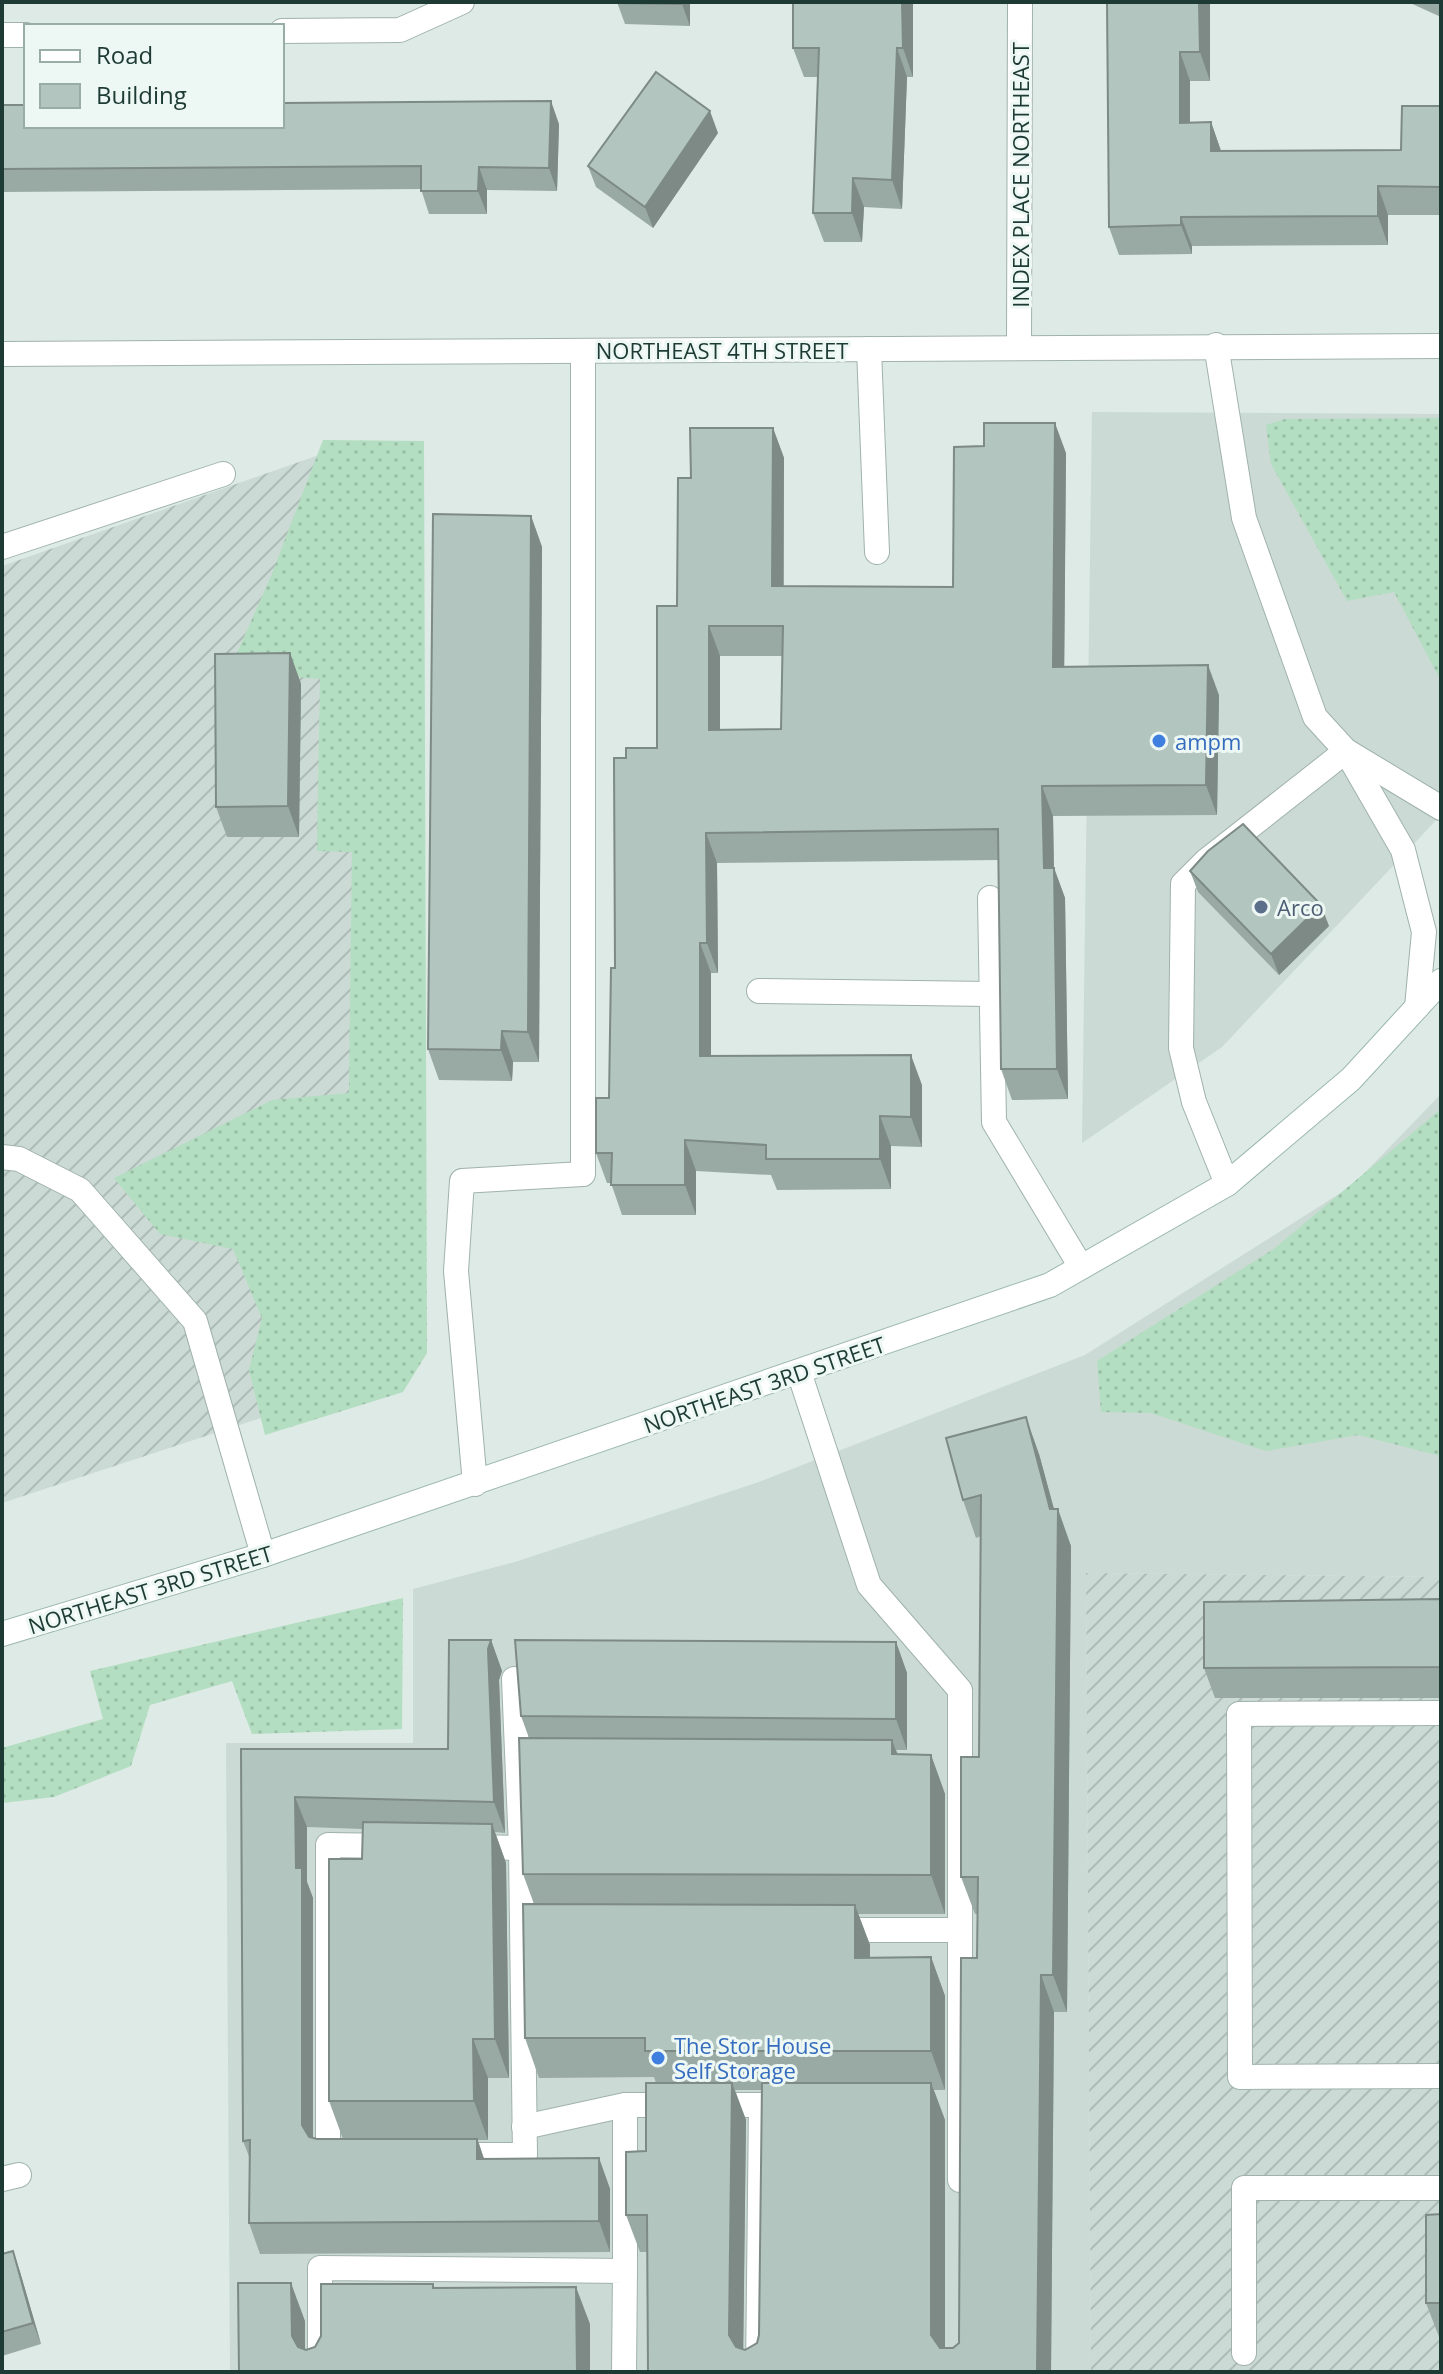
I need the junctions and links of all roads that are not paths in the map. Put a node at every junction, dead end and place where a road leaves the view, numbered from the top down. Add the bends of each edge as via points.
1 (462, 2) edge
2 (1020, 2) edge
3 (284, 31) edge
4 (2, 35) edge
5 (24, 35) edge
6 (1216, 345) junction
7 (1441, 346) edge
8 (1019, 348) junction
9 (869, 349) junction
10 (583, 351) junction
11 (2, 354) edge
12 (223, 474) dead end
13 (2, 547) edge
14 (877, 552) dead end
15 (1346, 751) junction
16 (1441, 808) edge
17 (990, 898) dead end
18 (1441, 981) edge
19 (759, 991) dead end
20 (991, 994) junction
21 (1417, 1007) junction
22 (2, 1157) edge
23 (1227, 1184) junction
24 (1081, 1267) junction
25 (799, 1372) junction
26 (475, 1484) junction
27 (263, 1555) junction
28 (2, 1634) edge
29 (514, 1679) edge
30 (1441, 1713) edge
31 (516, 1762) junction
32 (548, 1762) edge
33 (928, 1765) edge
34 (960, 1765) junction
35 (417, 1846) edge
36 (447, 1847) edge
37 (521, 1848) junction
38 (522, 1928) junction
39 (553, 1928) edge
40 (804, 1930) edge
41 (960, 1930) junction
42 (1441, 2076) edge
43 (625, 2105) junction
44 (761, 2105) junction
45 (822, 2105) edge
46 (930, 2105) edge
47 (960, 2105) junction
48 (524, 2127) junction
49 (373, 2155) edge
50 (434, 2155) edge
51 (1441, 2188) edge
52 (960, 2199) edge
53 (625, 2271) junction
54 (1244, 2353) dead end
55 (320, 2372) edge
56 (624, 2372) edge
57 (758, 2372) edge

1 - 3 street via 400,30
2 - 8 street, INDEX PLACE NORTHEAST
4 - 5 street
6 - 7 street, NORTHEAST 4TH STREET
6 - 8 street, NORTHEAST 4TH STREET
6 - 15 street via 1244,518 1315,717
8 - 9 street, NORTHEAST 4TH STREET
9 - 10 street, NORTHEAST 4TH STREET
9 - 14 street
10 - 11 street, NORTHEAST 4TH STREET
10 - 26 street via 583,1174 462,1181 456,1271
12 - 13 street
15 - 16 street
15 - 21 street via 1406,861 1424,932
15 - 23 street via 1183,884 1181,1048 1194,1102
17 - 20 street
18 - 21 street, NORTHEAST 3RD STREET
19 - 20 street
20 - 24 street via 994,1122
21 - 23 street, NORTHEAST 3RD STREET via 1351,1079
22 - 27 street via 19,1159 80,1190 195,1321
23 - 24 street, NORTHEAST 3RD STREET
24 - 25 street, NORTHEAST 3RD STREET via 1050,1285
25 - 26 street, NORTHEAST 3RD STREET
25 - 34 street via 869,1585 960,1690
26 - 27 street, NORTHEAST 3RD STREET
27 - 28 street, NORTHEAST 3RD STREET
29 - 31 street
30 - 42 street via 1239,1714 1240,2077
31 - 32 street
31 - 37 street
33 - 34 street
34 - 41 street
35 - 49 street via 328,1845 328,2155
36 - 37 street
37 - 38 street
38 - 39 street
38 - 48 street
40 - 41 street
41 - 47 street
43 - 44 street
43 - 48 street
43 - 53 street
44 - 45 street
44 - 57 street
46 - 47 street
47 - 52 street
48 - 50 street via 525,2155
51 - 54 street via 1244,2188
53 - 55 street via 320,2268
53 - 56 street

